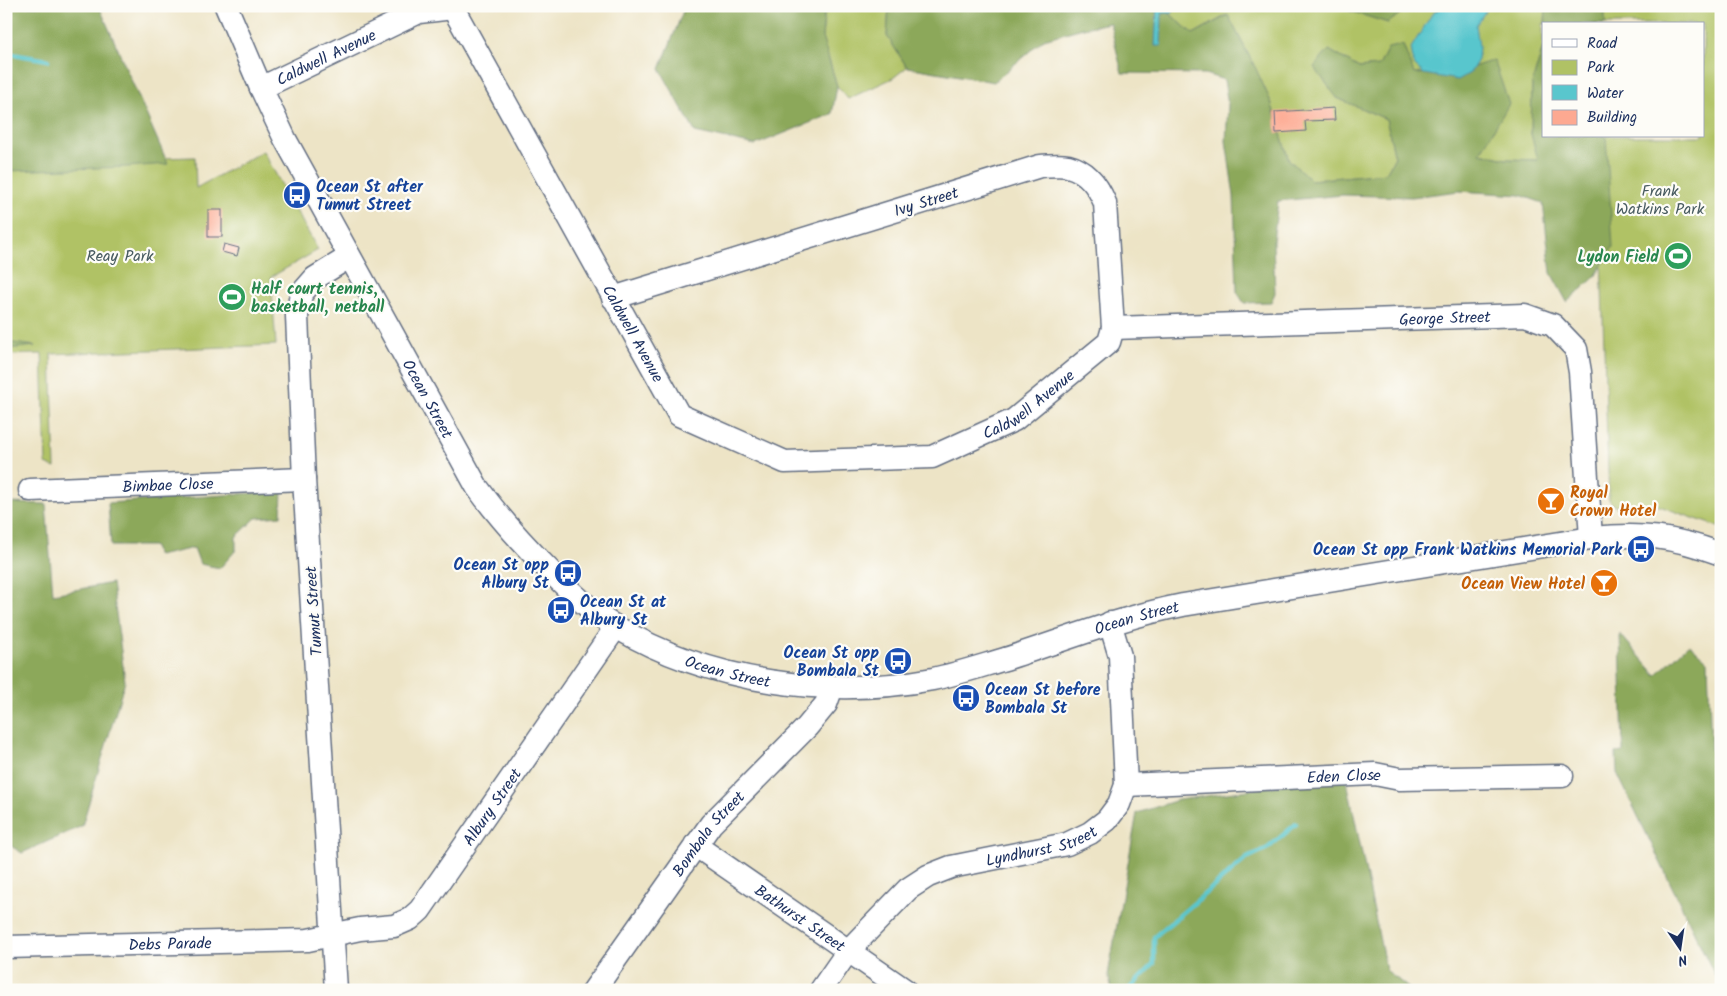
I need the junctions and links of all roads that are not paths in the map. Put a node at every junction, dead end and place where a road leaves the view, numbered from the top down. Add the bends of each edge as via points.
1 (226, 6) edge
2 (454, 7) edge
3 (261, 88) junction
4 (350, 257) junction
5 (613, 298) junction
6 (1113, 328) junction
7 (304, 479) junction
8 (30, 490) dead end
9 (1590, 538) junction
10 (1721, 554) edge
11 (1110, 623) junction
12 (616, 627) junction
13 (832, 687) junction
14 (1562, 776) dead end
15 (1126, 785) junction
16 (695, 845) junction
17 (333, 936) junction
18 (6, 947) edge
19 (848, 951) junction
20 (336, 990) edge
21 (594, 990) edge
22 (821, 990) edge
23 (905, 990) edge

1 - 3 street, Ocean Street
2 - 3 street, Caldwell Avenue via 419,12
2 - 5 street, Caldwell Avenue
3 - 4 street, Ocean Street via 285,139
4 - 7 street, Tumut Street via 315,278 301,294 297,316
4 - 12 street, Ocean Street via 477,487 499,518 564,585
5 - 6 street, Caldwell Avenue via 679,415 785,462 932,457 1014,420 1109,342
5 - 6 street, Ivy Street via 1040,166 1068,166 1085,174 1098,186 1105,204
6 - 9 street, George Street via 1525,315 1553,325 1576,349 1580,372
7 - 8 street, Bimbae Close
7 - 17 street, Tumut Street
9 - 10 street, Ocean Street via 1625,535 1668,538
9 - 11 street, Ocean Street via 1183,605
11 - 13 street, Ocean Street via 934,679
11 - 15 street, Lyndhurst Street via 1120,656
12 - 13 street, Ocean Street via 666,652 717,669 757,679
12 - 17 street, Albury Street via 420,910 394,926
13 - 16 street, Bombala Street via 826,704 807,727 711,824
14 - 15 street, Eden Close via 1400,779 1375,774
15 - 19 street, Lyndhurst Street via 1119,804 1107,820 1067,844 950,867 928,876 908,889
16 - 19 street, Bathurst Street
16 - 21 street, Bombala Street
17 - 18 street, Debs Parade via 308,940
17 - 20 street, Tumut Street
19 - 22 street, Lyndhurst Street
19 - 23 street, Bathurst Street

